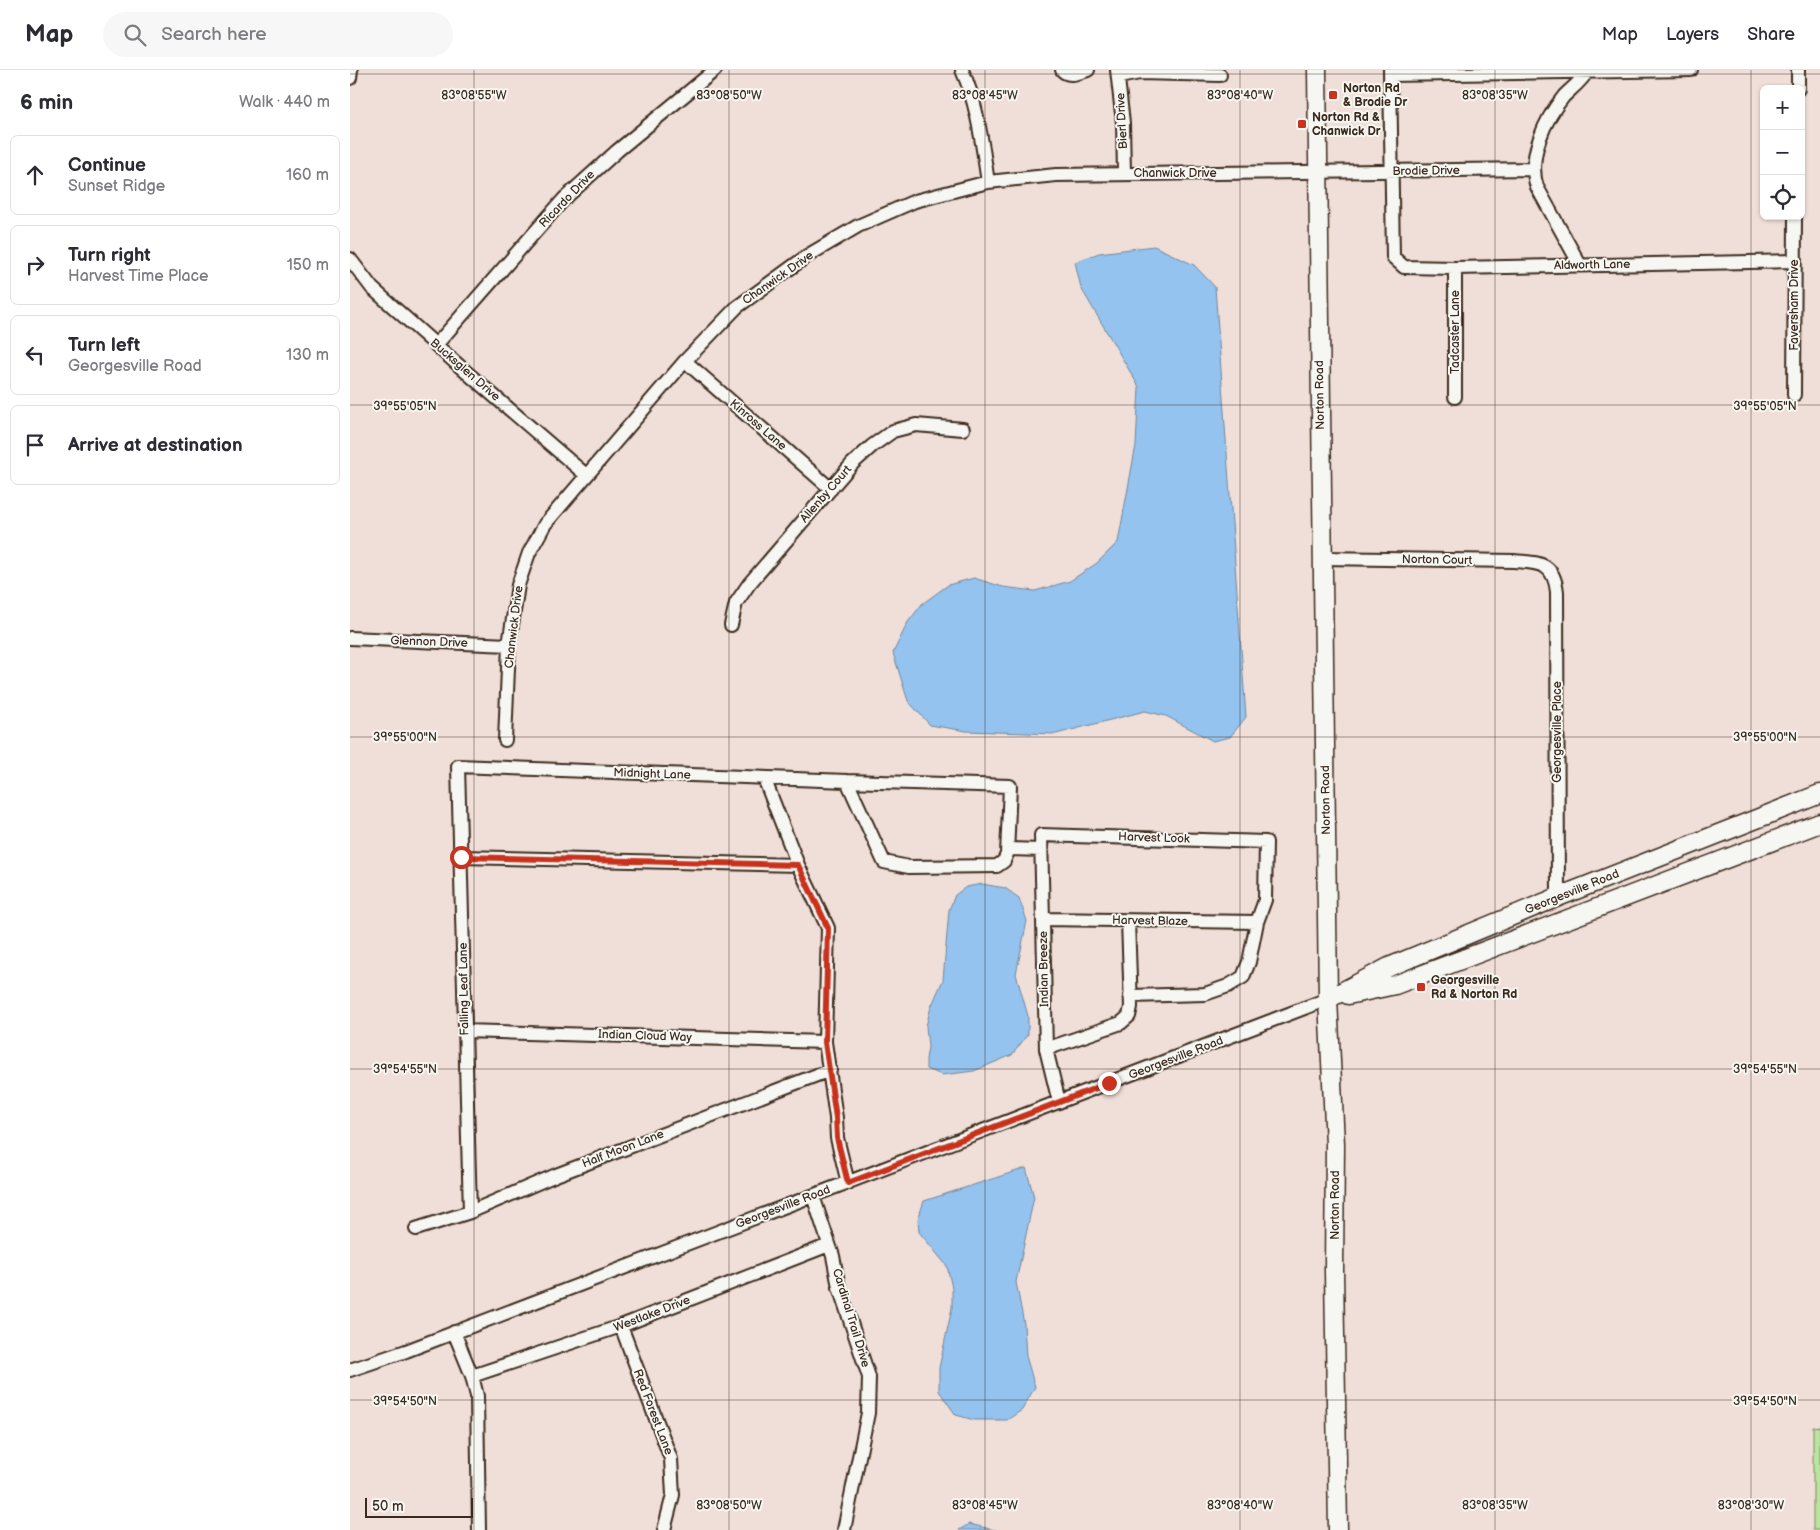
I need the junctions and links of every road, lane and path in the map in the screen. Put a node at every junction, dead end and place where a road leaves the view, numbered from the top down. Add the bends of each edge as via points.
1 (351, 70) edge
2 (715, 70) edge
3 (962, 70) edge
4 (1062, 70) edge
5 (1088, 70) edge
6 (1317, 70) edge
7 (1691, 70) edge
8 (1798, 70) edge
9 (1588, 71) edge
10 (1390, 72) edge
11 (1118, 74) edge
12 (1220, 75) dead end
13 (350, 78) edge
14 (1798, 85) edge
15 (1534, 169) junction
16 (1391, 171) junction
17 (1318, 172) junction
18 (1124, 173) junction
19 (988, 182) junction
20 (1795, 220) edge
21 (350, 259) edge
22 (1794, 261) junction
23 (1580, 266) junction
24 (1455, 268) junction
25 (436, 345) junction
26 (685, 361) junction
27 (1794, 395) dead end
28 (1454, 397) dead end
29 (963, 428) dead end
30 (586, 475) junction
31 (831, 489) junction
32 (1322, 558) junction
33 (1549, 570) joint
34 (731, 624) dead end
35 (350, 638) edge
36 (509, 645) junction
37 (505, 740) dead end
38 (458, 766) joint
39 (764, 778) junction
40 (847, 781) junction
41 (1820, 794) edge
42 (1820, 823) edge
43 (1041, 835) joint
44 (1008, 849) junction
45 (1042, 850) junction
46 (461, 857) junction
47 (798, 865) junction
48 (1558, 897) junction
49 (1043, 919) junction
50 (1128, 921) junction
51 (1258, 922) junction
52 (1130, 996) junction
53 (1328, 999) junction
54 (464, 1031) junction
55 (825, 1042) junction
56 (1046, 1049) junction
57 (830, 1070) junction
58 (1059, 1102) junction
59 (848, 1183) junction
60 (813, 1196) junction
61 (470, 1212) junction
62 (416, 1230) dead end
63 (829, 1245) junction
64 (621, 1326) junction
65 (454, 1332) junction
66 (350, 1370) edge
67 (472, 1376) junction
68 (479, 1530) edge
69 (664, 1530) edge
70 (844, 1530) edge
71 (1338, 1530) edge

1 - 13 street
2 - 25 street, Ricardo Drive via 564,199
3 - 19 street via 979,122
4 - 5 street via 1065,74
6 - 17 main road, Norton Road
7 - 9 street
8 - 14 street
9 - 10 street
9 - 15 street via 1551,114
10 - 16 street
11 - 12 street
11 - 18 street, Bierl Drive via 1124,123
15 - 16 street, Brodie Drive
15 - 23 street via 1537,187
16 - 17 street, Brodie Drive
16 - 24 street, Aldworth Lane via 1394,257 1404,267
17 - 18 street, Chanwick Drive
17 - 32 main road, Norton Road
18 - 19 street, Chanwick Drive via 1056,174
19 - 26 street, Chanwick Drive via 915,201 858,226 807,256 737,306
20 - 22 street, Faversham Drive
21 - 25 street, Bucksglen Drive via 372,288
22 - 23 street, Aldworth Lane
22 - 27 street, Faversham Drive
23 - 24 street, Aldworth Lane
24 - 28 street, Tadcaster Lane
25 - 30 street, Bucksglen Drive
26 - 30 street, Chanwick Drive
26 - 31 street, Kinross Lane
29 - 31 street, Allenby Court via 916,425 893,431 852,464
30 - 36 street, Chanwick Drive via 545,524 529,553 518,585
31 - 34 street, Allenby Court via 749,584 736,603
32 - 33 street, Norton Court via 1514,561 1542,564
32 - 53 main road, Norton Road
33 - 48 street, Georgesville Place via 1556,580 1557,592
35 - 36 street, Glennon Drive
36 - 37 street, Chanwick Drive
38 - 39 street, Midnight Lane
38 - 46 street, Falling Leaf Lane
39 - 40 street, Midnight Lane
39 - 47 street
40 - 44 street via 884,862 909,867 997,866 1004,861
40 - 44 street, Midnight Lane via 1010,786
41 - 48 main road, Georgesville Road
42 - 53 main road, Georgesville Road via 1395,986
43 - 45 street, Indian Breeze
43 - 51 street, Harvest Look via 1266,842 1265,900
44 - 45 street
45 - 49 street, Indian Breeze
46 - 47 street
46 - 54 street, Falling Leaf Lane
47 - 55 street via 828,928
48 - 53 main road, Georgesville Road via 1389,967
49 - 50 street, Harvest Blaze
49 - 56 street, Indian Breeze
50 - 51 street, Harvest Blaze
50 - 52 street
51 - 52 street via 1243,977 1206,994
52 - 56 street via 1129,1016 1120,1023
53 - 58 street, Georgesville Road
53 - 71 main road, Norton Road via 1335,1144
54 - 55 street, Indian Cloud Way
54 - 61 street, Falling Leaf Lane
55 - 57 street
56 - 58 street, Indian Breeze
57 - 59 street via 837,1138
57 - 61 street, Half Moon Lane via 565,1171
58 - 59 street, Georgesville Road
59 - 60 street, Georgesville Road
60 - 63 street, Cardinal Trail Drive
60 - 65 street, Georgesville Road
61 - 62 street, Half Moon Lane
63 - 64 street, Westlake Drive
63 - 70 street, Cardinal Trail Drive via 839,1287 869,1377 868,1413
64 - 67 street, Westlake Drive
64 - 69 street, Red Forest Lane via 671,1459 672,1495
65 - 66 street, Georgesville Road
65 - 67 street
67 - 68 street via 477,1396

